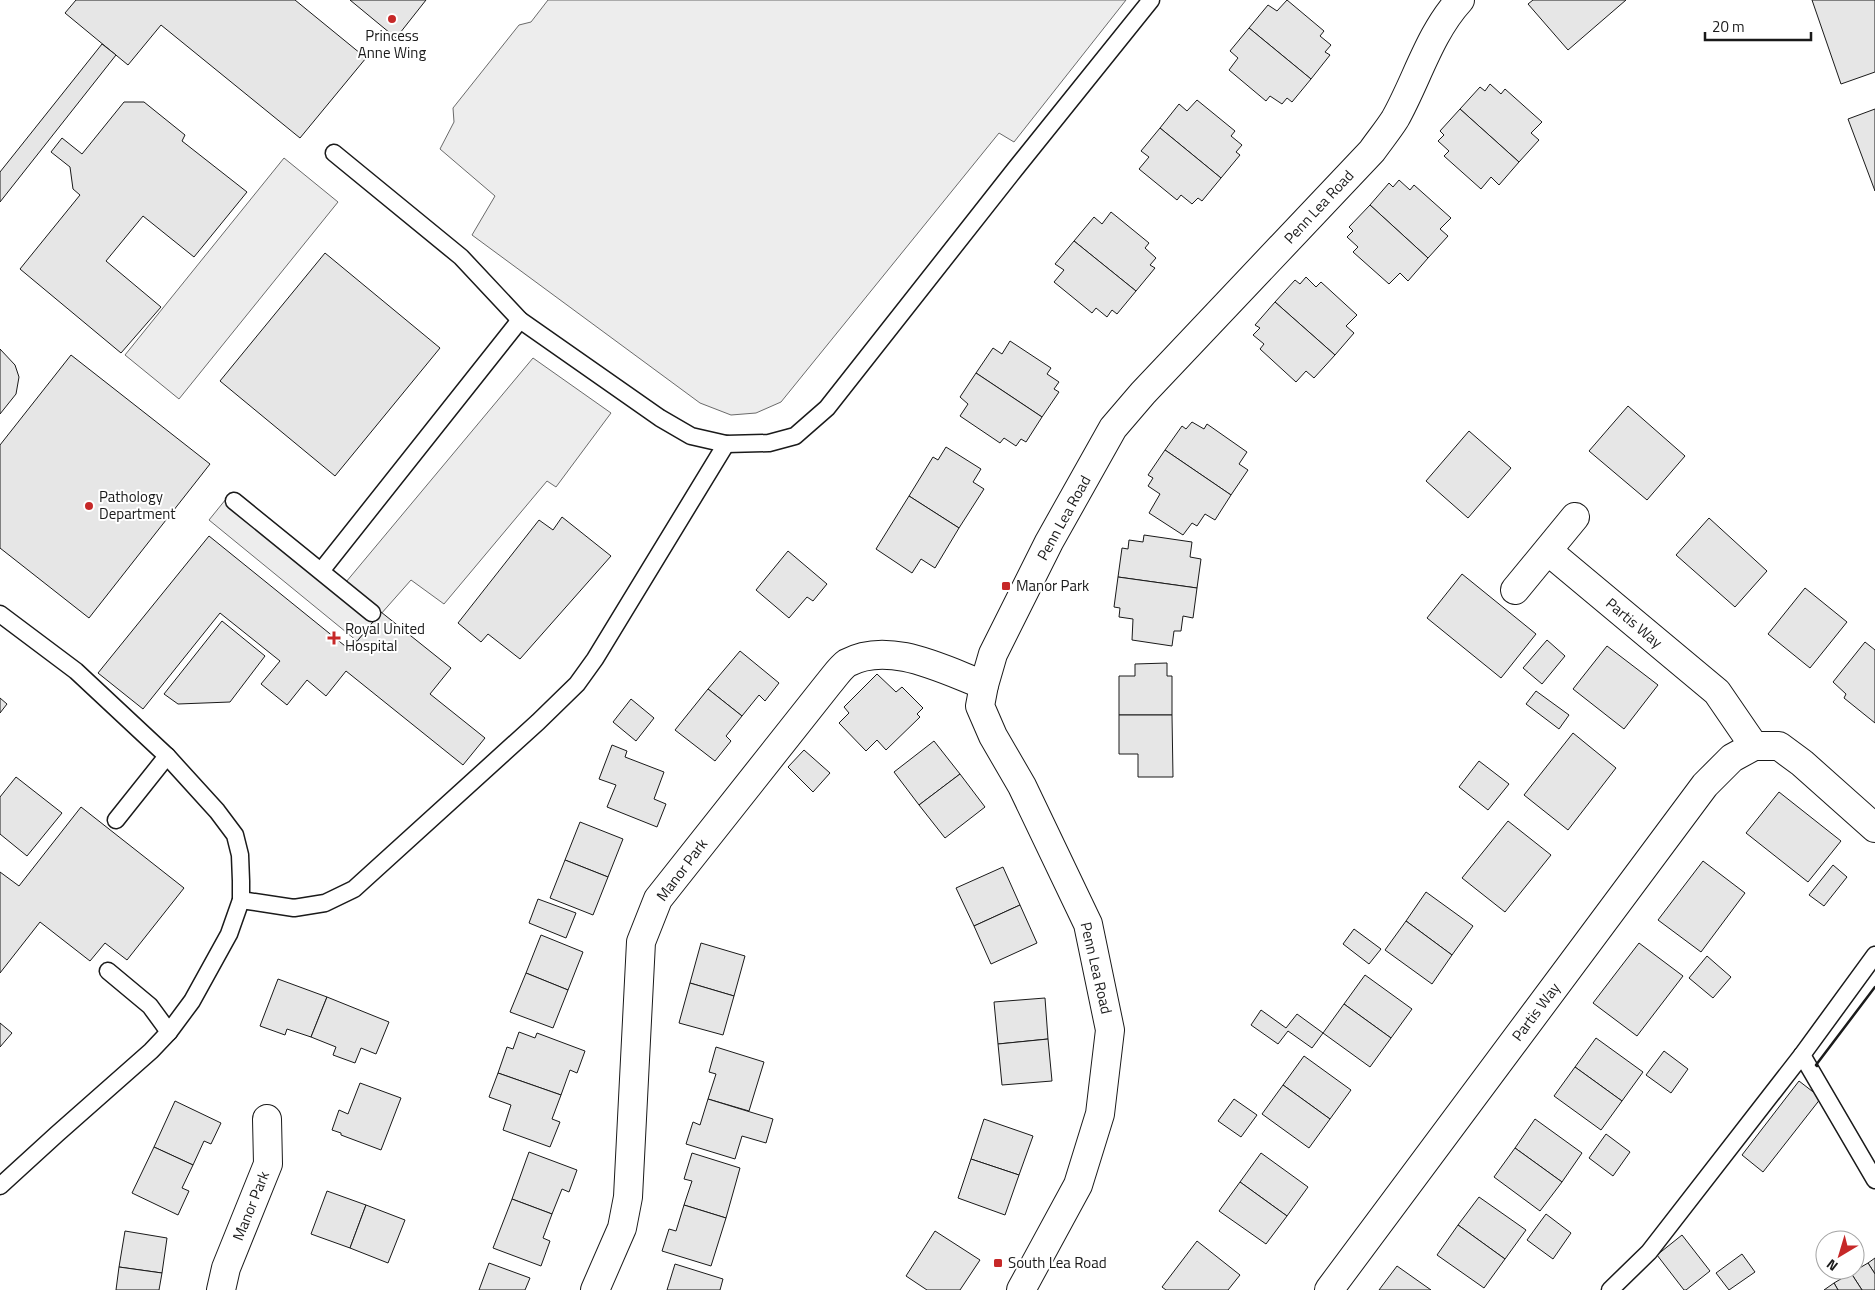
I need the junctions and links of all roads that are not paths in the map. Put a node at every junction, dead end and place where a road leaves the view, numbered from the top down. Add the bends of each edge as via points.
1 (1151, 0) edge
2 (1460, 0) edge
3 (334, 153) dead end
4 (520, 320) junction
5 (726, 444) junction
6 (234, 501) dead end
7 (1575, 517) dead end
8 (1548, 551) junction
9 (321, 571) junction
10 (1515, 590) dead end
11 (372, 613) dead end
12 (0, 614) edge
13 (984, 685) junction
14 (1754, 746) junction
15 (167, 756) junction
16 (116, 820) dead end
17 (1875, 828) edge
18 (241, 900) junction
19 (1875, 955) edge
20 (108, 971) dead end
21 (169, 1032) junction
22 (1802, 1055) junction
23 (267, 1119) dead end
24 (1875, 1180) edge
25 (0, 1186) edge
26 (221, 1290) edge
27 (595, 1290) edge
28 (1021, 1290) edge
29 (1329, 1290) edge
30 (1610, 1290) edge

1 - 5 lane via 827,408 795,436 769,443
2 - 13 street, Penn Lea Road via 1448,13 1394,120 1372,151 1113,428 1049,542 993,654
3 - 4 lane via 461,257
4 - 5 lane via 660,418 691,436
4 - 9 lane
5 - 18 lane via 595,659 577,684 538,722 354,888 325,903 294,908
6 - 9 lane
7 - 8 street
8 - 10 street
8 - 14 street, Partis Way via 1717,692
9 - 11 lane
12 - 15 lane via 76,670
13 - 27 street, Manor Park via 906,656 870,656 847,664 810,706 658,899 640,942 628,1196 622,1228
13 - 28 street, Penn Lea Road via 980,706 993,736 1022,786 1088,924 1110,1030 1100,1114 1078,1185
14 - 17 street, Partis Way via 1779,746
14 - 29 street, Partis Way via 1732,758 1705,785
15 - 16 lane
15 - 18 lane via 235,835 240,855
18 - 21 lane via 229,934 192,1001
19 - 22 lane
20 - 21 lane via 150,1006
21 - 25 lane via 151,1052
22 - 24 lane
22 - 30 lane via 1649,1252
23 - 26 street, Manor Park via 268,1164 226,1268

